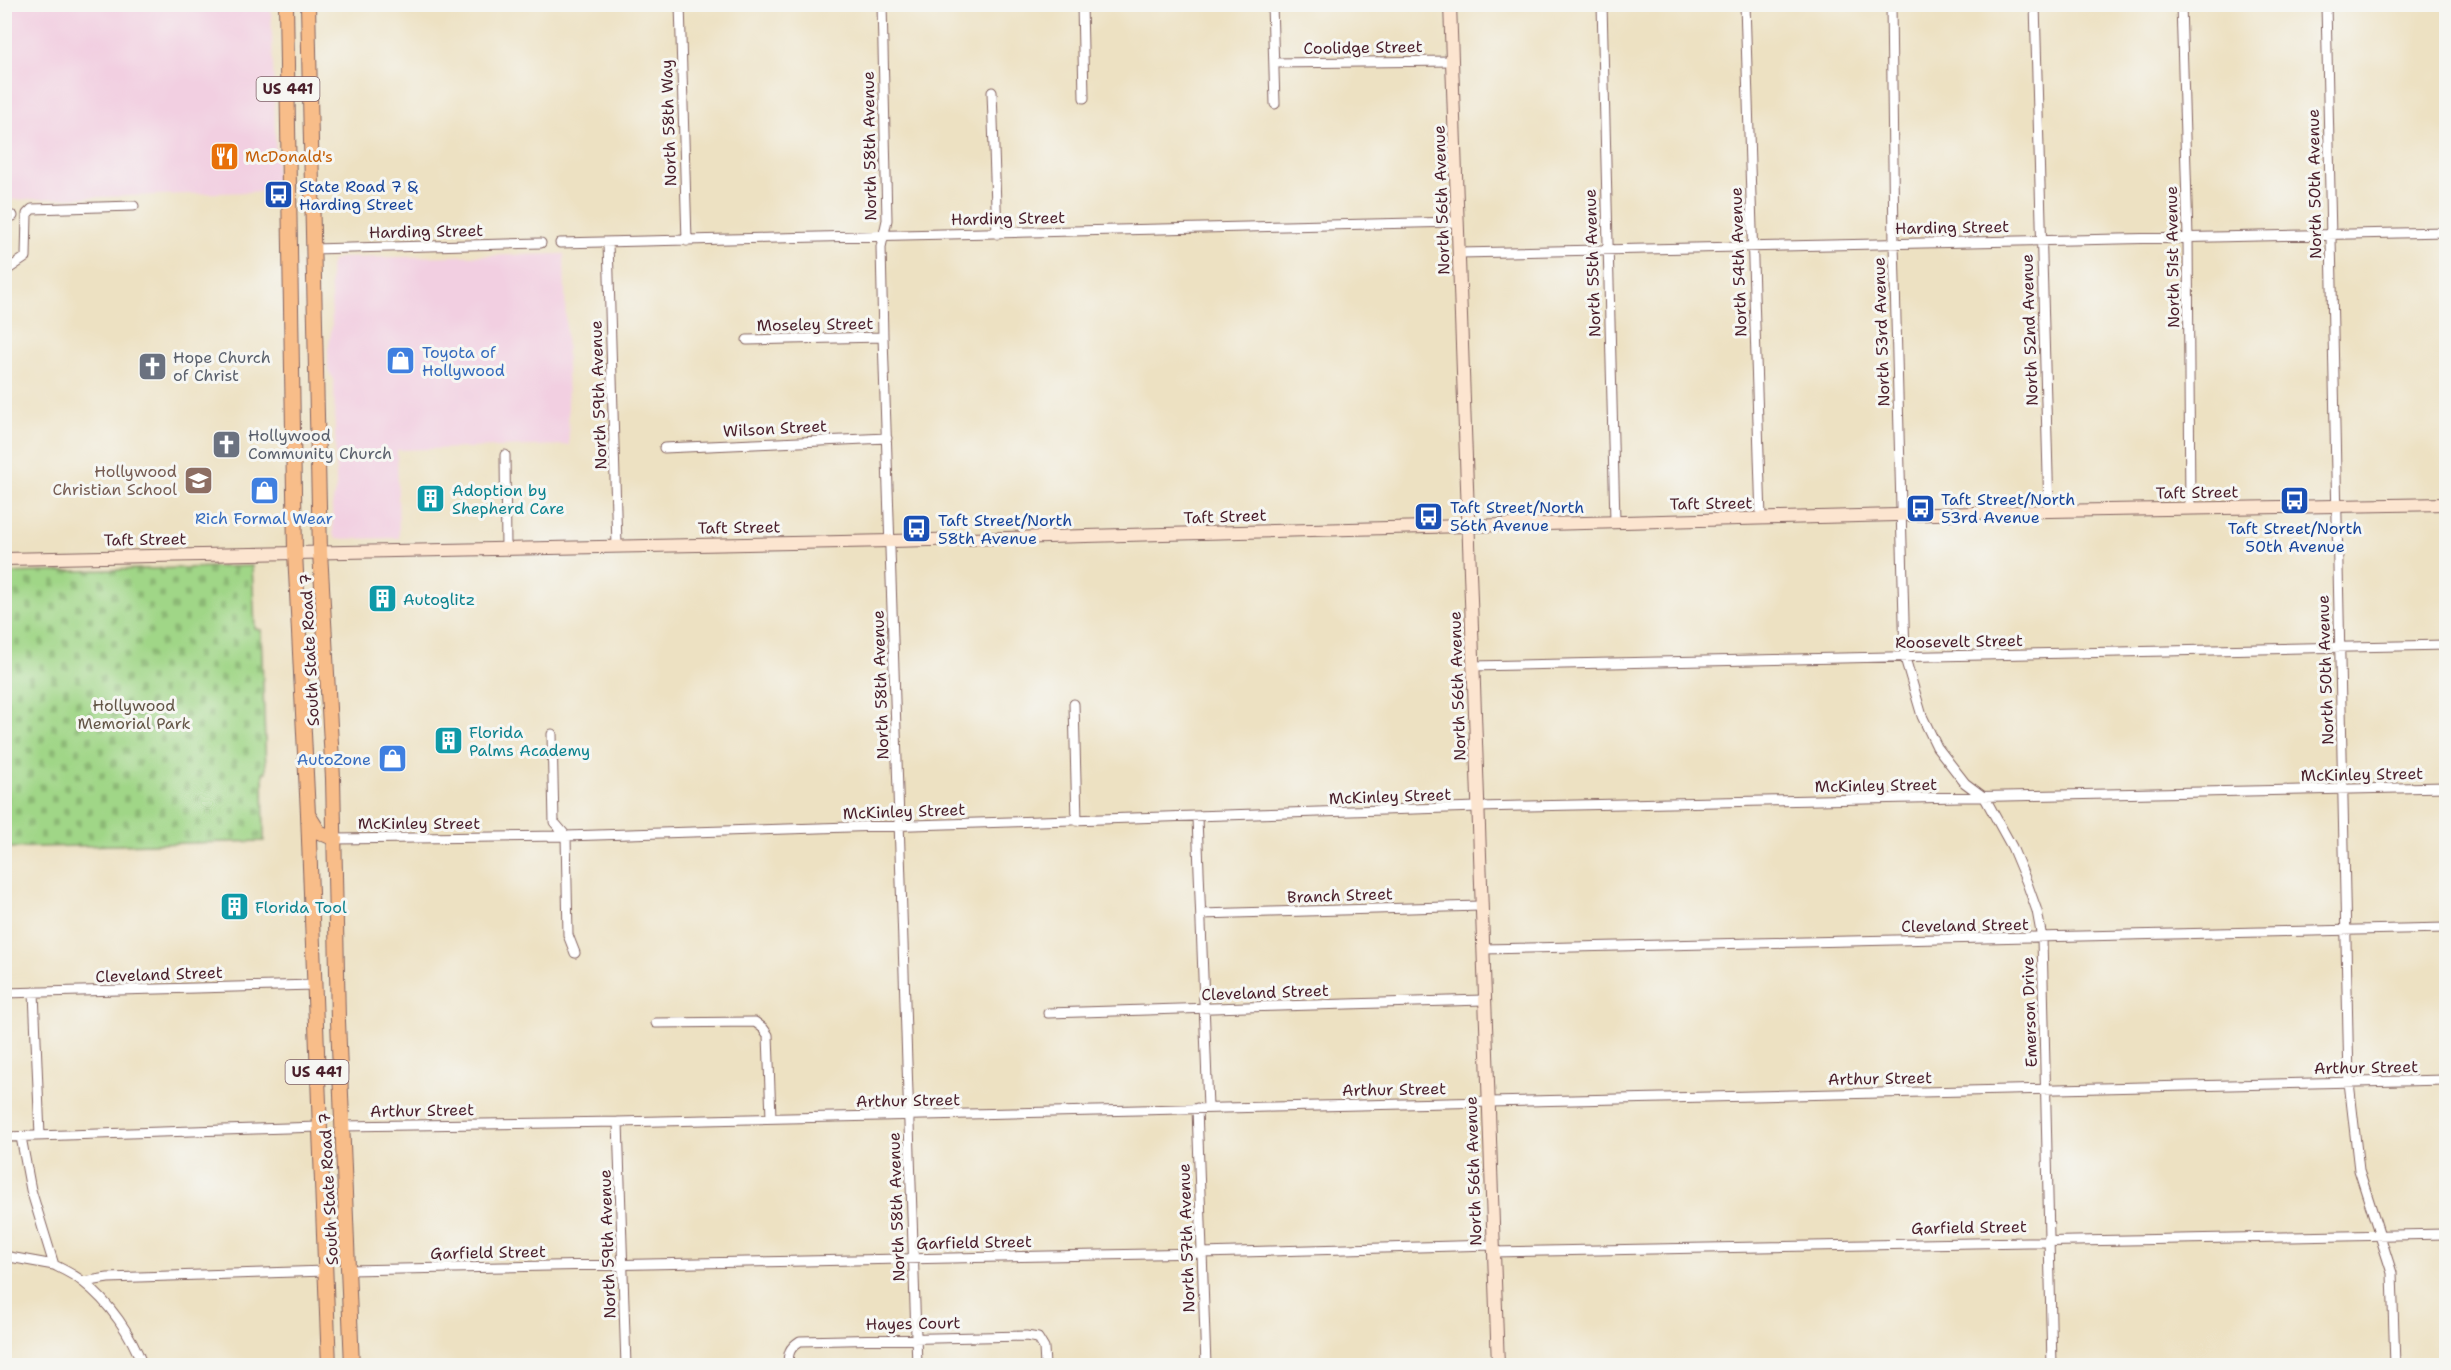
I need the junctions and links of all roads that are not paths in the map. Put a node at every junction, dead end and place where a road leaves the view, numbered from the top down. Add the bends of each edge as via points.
1 (286, 4) edge
2 (308, 4) edge
3 (680, 4) edge
4 (882, 4) edge
5 (1082, 4) edge
6 (1272, 4) edge
7 (1450, 4) edge
8 (1602, 4) edge
9 (1745, 4) edge
10 (1890, 4) edge
11 (2035, 4) edge
12 (2181, 4) edge
13 (2326, 4) edge
14 (286, 31) junction
15 (309, 56) junction
16 (1452, 61) junction
17 (1274, 63) junction
18 (992, 92) dead end
19 (1084, 99) dead end
20 (1275, 104) dead end
21 (134, 206) dead end
22 (1458, 222) junction
23 (290, 228) junction
24 (2446, 232) edge
25 (997, 234) junction
26 (2330, 235) junction
27 (884, 236) junction
28 (2188, 237) junction
29 (2041, 240) junction
30 (687, 241) junction
31 (541, 243) dead end
32 (560, 243) dead end
33 (608, 243) junction
34 (1894, 244) junction
35 (1752, 247) junction
36 (312, 249) junction
37 (1607, 250) junction
38 (1459, 253) junction
39 (4, 272) edge
40 (292, 280) junction
41 (314, 299) junction
42 (883, 337) junction
43 (747, 340) dead end
44 (887, 438) junction
45 (664, 448) dead end
46 (505, 455) dead end
47 (2446, 504) edge
48 (2336, 506) junction
49 (2190, 508) junction
50 (2049, 511) junction
51 (1902, 515) junction
52 (1761, 519) junction
53 (1615, 521) junction
54 (1469, 526) junction
55 (891, 541) junction
56 (617, 546) junction
57 (506, 548) junction
58 (295, 552) junction
59 (320, 552) junction
60 (4, 559) edge
61 (2446, 645) edge
62 (2339, 648) junction
63 (1905, 658) junction
64 (1472, 666) junction
65 (1074, 704) dead end
66 (552, 734) dead end
67 (2446, 787) edge
68 (2344, 789) junction
69 (1985, 798) junction
70 (1478, 807) junction
71 (308, 814) junction
72 (1197, 818) junction
73 (1077, 821) junction
74 (899, 826) junction
75 (566, 836) junction
76 (335, 839) junction
77 (1480, 906) junction
78 (1201, 914) junction
79 (2446, 928) edge
80 (2346, 930) junction
81 (2042, 938) junction
82 (1483, 950) junction
83 (575, 953) dead end
84 (314, 985) junction
85 (34, 992) junction
86 (4, 993) edge
87 (1483, 1000) junction
88 (1205, 1009) junction
89 (338, 1010) junction
90 (1048, 1013) dead end
91 (656, 1023) dead end
92 (2446, 1080) edge
93 (2349, 1082) junction
94 (2046, 1089) junction
95 (1487, 1101) junction
96 (1197, 1108) junction
97 (1208, 1108) junction
98 (908, 1115) junction
99 (771, 1118) junction
100 (618, 1122) junction
101 (342, 1126) junction
102 (319, 1127) junction
103 (39, 1136) junction
104 (4, 1137) edge
105 (21, 1137) junction
106 (2446, 1234) edge
107 (2381, 1237) junction
108 (2049, 1241) junction
109 (1492, 1248) junction
110 (1202, 1253) junction
111 (4, 1256) edge
112 (913, 1258) junction
113 (623, 1264) junction
114 (54, 1265) junction
115 (348, 1270) junction
116 (326, 1271) junction
117 (83, 1282) junction
118 (917, 1338) junction
119 (143, 1365) edge
120 (329, 1365) edge
121 (352, 1365) edge
122 (626, 1365) edge
123 (788, 1365) edge
124 (917, 1365) edge
125 (1044, 1365) edge
126 (1206, 1365) edge
127 (1498, 1365) edge
128 (2052, 1365) edge
129 (2396, 1365) edge

1 - 14 main road, South State Road 7 / US 441
2 - 15 main road, South State Road 7 / US 441
3 - 30 street, North 58th Way
4 - 27 street, North 58th Avenue via 887,220
5 - 19 street
6 - 17 street
7 - 16 street, North 56th Avenue
8 - 37 street, North 55th Avenue
9 - 35 street, North 54th Avenue
10 - 34 street, North 53rd Avenue
11 - 29 street, North 52nd Avenue
12 - 28 street, North 51st Avenue
13 - 26 street, North 50th Avenue
14 - 15 main road via 300,39
14 - 23 main road, South State Road 7 / US 441
15 - 36 main road, South State Road 7 / US 441
16 - 17 street, Coolidge Street
16 - 22 street, North 56th Avenue
17 - 20 street
18 - 25 street
21 - 39 street via 32,209 27,214 26,257
22 - 25 street, Harding Street
22 - 38 street, North 56th Avenue
23 - 36 main road via 300,242
23 - 40 main road, South State Road 7 / US 441
24 - 26 street, Harding Street
25 - 27 street, Harding Street
26 - 28 street, Harding Street
26 - 48 street, North 50th Avenue
27 - 30 street, Harding Street
27 - 42 street, North 58th Avenue
28 - 29 street, Harding Street
28 - 49 street, North 51st Avenue
29 - 34 street, Harding Street
29 - 50 street, North 52nd Avenue
30 - 33 street, Harding Street
31 - 36 street, Harding Street
32 - 33 street, Harding Street
33 - 56 street, North 59th Avenue
34 - 35 street, Harding Street
34 - 51 street, North 53rd Avenue
35 - 37 street, Harding Street
35 - 52 street, North 54th Avenue
36 - 41 main road, South State Road 7 / US 441
37 - 38 street, Harding Street
37 - 53 street, North 55th Avenue
38 - 54 street, North 56th Avenue
40 - 41 main road
40 - 58 main road, South State Road 7 / US 441
41 - 59 main road, South State Road 7 / US 441
42 - 43 street, Moseley Street
42 - 44 street, North 58th Avenue
44 - 45 street, Wilson Street
44 - 55 street, North 58th Avenue
46 - 57 street
47 - 48 street, Taft Street
48 - 49 street, Taft Street
48 - 62 street, North 50th Avenue
49 - 50 street, Taft Street
50 - 51 street, Taft Street
51 - 52 street, Taft Street
51 - 63 street, Emerson Drive
52 - 53 street, Taft Street
53 - 54 street, Taft Street
54 - 55 street, Taft Street
54 - 64 street, North 56th Avenue
55 - 56 street, Taft Street
55 - 74 street, North 58th Avenue
56 - 57 street, Taft Street
57 - 59 street, Taft Street
58 - 59 street, Taft Street
58 - 60 street, Taft Street
58 - 71 main road, South State Road 7 / US 441
59 - 76 main road, South State Road 7 / US 441
61 - 62 street, Roosevelt Street
62 - 63 street, Roosevelt Street
62 - 68 street, North 50th Avenue
63 - 64 street, Roosevelt Street
63 - 69 street, Emerson Drive via 1922,716 1937,747 1965,783
64 - 70 street, North 56th Avenue
65 - 73 street
66 - 75 street via 554,822
67 - 68 street, McKinley Street
68 - 69 street, McKinley Street
68 - 80 street, North 50th Avenue
69 - 70 street, McKinley Street
69 - 81 street, Emerson Drive via 2027,883
70 - 72 street, McKinley Street
70 - 77 street, North 56th Avenue
71 - 76 main road via 319,832
71 - 84 main road, South State Road 7 / US 441
72 - 73 street, McKinley Street
72 - 78 street
73 - 74 street, McKinley Street
74 - 75 street, McKinley Street
74 - 98 street, North 58th Avenue
75 - 76 street, McKinley Street
75 - 83 street via 568,934
76 - 89 main road, South State Road 7 / US 441
77 - 78 street, Branch Street
77 - 82 street, North 56th Avenue
78 - 88 street
79 - 80 street, Cleveland Street
80 - 81 street, Cleveland Street
80 - 93 street, North 50th Avenue
81 - 82 street, Cleveland Street
81 - 94 street, Emerson Drive
82 - 87 street, North 56th Avenue
84 - 85 street, Cleveland Street
84 - 89 main road via 327,992
84 - 102 main road, South State Road 7 / US 441
85 - 86 street, Cleveland Street
85 - 103 street
87 - 88 street, Cleveland Street
87 - 95 street, North 56th Avenue
88 - 90 street, Cleveland Street
88 - 97 street
89 - 101 main road, South State Road 7 / US 441
91 - 99 street via 755,1022 763,1028 768,1035
92 - 93 street, Arthur Street
93 - 94 street, Arthur Street
93 - 107 street, North 50th Avenue via 2359,1170
94 - 95 street, Arthur Street
94 - 108 street, Emerson Drive
95 - 97 street, Arthur Street
95 - 109 street, North 56th Avenue
96 - 97 street, Arthur Street
96 - 98 street, Arthur Street
96 - 110 street, North 57th Avenue
98 - 99 street, Arthur Street
98 - 112 street, North 58th Avenue
99 - 100 street, Arthur Street
100 - 101 street, Arthur Street
100 - 113 street, North 59th Avenue
101 - 115 main road, South State Road 7 / US 441
102 - 103 street
102 - 116 main road, South State Road 7 / US 441
103 - 105 street
104 - 105 street
105 - 114 street via 31,1190
106 - 107 street, Garfield Street
107 - 108 street, Garfield Street
107 - 129 street, North 50th Avenue via 2392,1273
108 - 109 street, Garfield Street
108 - 128 street, Emerson Drive
109 - 110 street, Garfield Street
109 - 127 street, North 56th Avenue
110 - 112 street, Garfield Street
110 - 126 street, North 57th Avenue
111 - 114 street
112 - 113 street, Garfield Street
112 - 118 street, North 58th Avenue
113 - 115 street, Garfield Street
113 - 122 street, North 59th Avenue
114 - 117 street
115 - 121 main road, South State Road 7 / US 441
116 - 117 street
116 - 120 main road, South State Road 7 / US 441
117 - 119 street via 114,1314
118 - 123 street, Hayes Court via 800,1341 791,1347
118 - 124 street, North 58th Avenue
118 - 125 street, Hayes Court via 1038,1338 1044,1348

